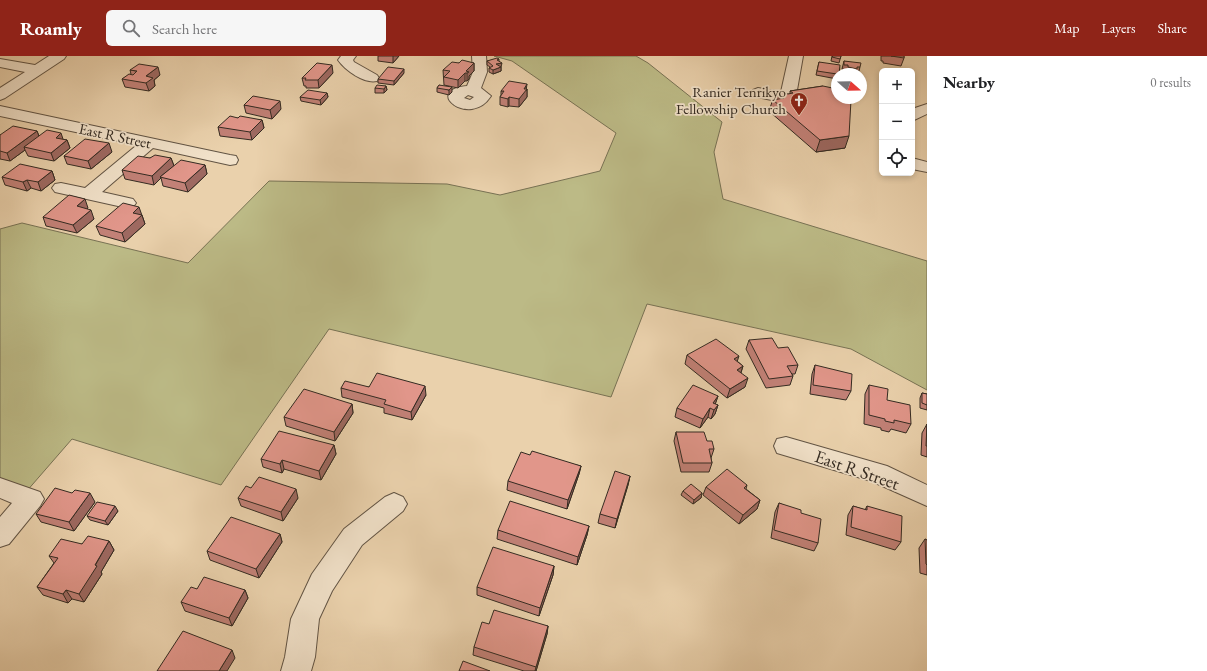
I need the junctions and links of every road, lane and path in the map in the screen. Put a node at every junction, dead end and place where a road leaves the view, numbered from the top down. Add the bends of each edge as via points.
1 (59, 56) edge
2 (349, 56) edge
3 (479, 56) edge
4 (796, 56) edge
5 (0, 63) edge
6 (38, 70) junction
7 (372, 78) dead end
8 (473, 90) dead end
9 (758, 93) dead end
10 (0, 95) edge
11 (927, 109) edge
12 (0, 111) edge
13 (915, 114) edge
14 (148, 144) junction
15 (230, 160) dead end
16 (915, 164) edge
17 (927, 167) edge
18 (61, 188) dead end
19 (89, 194) junction
20 (127, 204) edge
21 (786, 446) dead end
22 (0, 488) edge
23 (927, 496) edge
24 (394, 504) dead end
25 (0, 536) edge
26 (296, 671) edge

1 - 6 street
2 - 7 street via 345,60 349,65
3 - 8 street via 480,72
4 - 9 street via 787,95 781,97
5 - 6 street
6 - 10 street
11 - 13 street
12 - 14 street, East R Street
14 - 15 street, East R Street
14 - 19 street
16 - 17 street
18 - 19 street
19 - 20 street
21 - 23 street, East R Street via 878,473
22 - 25 street via 31,499
24 - 26 street via 353,537 322,583 305,619

